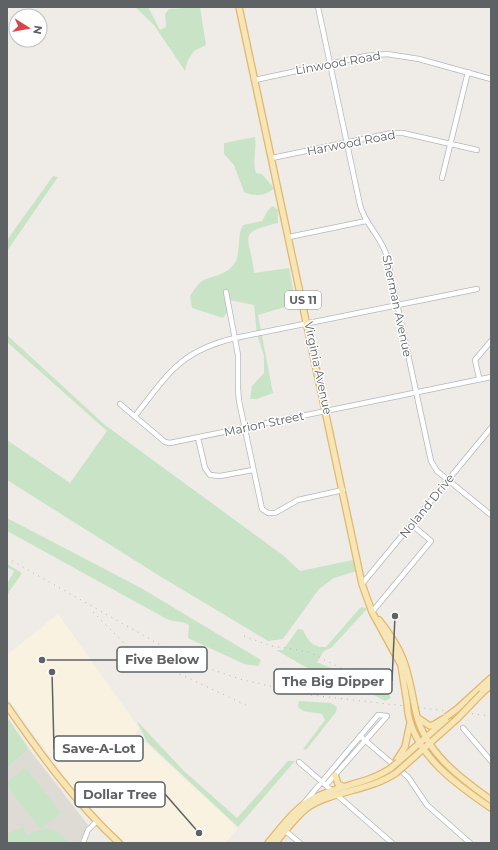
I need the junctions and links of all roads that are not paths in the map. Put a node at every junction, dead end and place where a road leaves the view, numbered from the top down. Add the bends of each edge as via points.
1 (239, 7) edge
2 (318, 7) edge
3 (330, 63) junction
4 (468, 72) junction
5 (491, 79) edge
6 (255, 80) junction
7 (346, 143) junction
8 (450, 144) junction
9 (477, 150) dead end
10 (272, 158) junction
11 (442, 178) dead end
12 (366, 221) junction
13 (289, 237) junction
14 (477, 288) dead end
15 (226, 292) dead end
16 (397, 305) junction
17 (308, 324) junction
18 (235, 338) junction
19 (491, 341) edge
20 (491, 377) edge
21 (479, 378) junction
22 (415, 392) junction
23 (120, 404) dead end
24 (327, 411) junction
25 (135, 416) junction
26 (244, 428) junction
27 (491, 428) edge
28 (198, 438) junction
29 (253, 470) junction
30 (448, 480) junction
31 (343, 490) junction
32 (491, 515) edge
33 (412, 525) junction
34 (362, 584) junction
35 (372, 612) junction
36 (491, 678) edge
37 (491, 685) edge
38 (480, 691) junction
39 (7, 706) edge
40 (416, 715) junction
41 (448, 717) junction
42 (410, 721) junction
43 (463, 728) dead end
44 (360, 736) junction
45 (365, 741) junction
46 (427, 742) junction
47 (420, 744) junction
48 (423, 749) junction
49 (397, 761) junction
50 (491, 761) edge
51 (299, 762) dead end
52 (335, 775) junction
53 (321, 781) junction
54 (326, 785) junction
55 (344, 787) junction
56 (332, 791) junction
57 (338, 796) junction
58 (491, 800) edge
59 (303, 804) junction
60 (491, 808) edge
61 (96, 822) junction
62 (283, 829) junction
63 (83, 843) edge
64 (119, 843) edge
65 (268, 843) edge
66 (275, 843) edge
67 (300, 843) edge
68 (392, 843) edge
69 (470, 843) edge

1 - 6 main road, Virginia Avenue / US 11
2 - 3 street, Sherman Avenue
3 - 4 street, Linwood Road via 366,56 394,55
3 - 6 street, Linwood Road
3 - 7 street, Sherman Avenue
4 - 5 street, Linwood Road
4 - 8 street
6 - 10 main road, Virginia Avenue / US 11
7 - 8 street, Harwood Road via 397,133
7 - 10 street, Harwood Road
7 - 12 street, Sherman Avenue
8 - 9 street, Harwood Road
8 - 11 street
10 - 13 main road, Virginia Avenue / US 11
12 - 13 street
12 - 16 street, Sherman Avenue via 376,232 385,249
13 - 17 main road, Virginia Avenue / US 11
14 - 16 street
15 - 18 street
16 - 17 street
16 - 22 street, Sherman Avenue
17 - 18 street
17 - 24 main road, Virginia Avenue / US 11
18 - 25 street via 206,346 186,357 171,371
18 - 26 street via 238,389
19 - 21 street via 476,360
20 - 21 street, Marion Street
21 - 22 street, Marion Street
22 - 24 street, Marion Street
22 - 30 street, Sherman Avenue via 430,460
23 - 25 street, Marion Street
24 - 26 street, Marion Street
24 - 31 main road, Virginia Avenue / US 11
25 - 28 street, Marion Street via 168,443
26 - 28 street, Marion Street
26 - 29 street
27 - 30 street, Noland Drive
28 - 29 street via 205,468 210,475 220,476
29 - 31 street via 262,509 268,513 275,513 303,498
30 - 32 street, Sherman Avenue
30 - 33 street, Noland Drive
31 - 34 main road, Virginia Avenue / US 11
33 - 34 street, Noland Drive
33 - 35 street via 431,541
34 - 35 main road, Virginia Avenue / US 11
35 - 40 main road, Virginia Avenue / US 11, bridge via 400,650 410,676
35 - 42 main road, Virginia Avenue / US 11, bridge via 401,665
36 - 38 main road
37 - 38 main road
38 - 41 main road, bridge
38 - 46 main road, bridge via 458,718
39 - 61 main road via 49,765
40 - 41 main road via 430,726
40 - 46 main road, Virginia Avenue
41 - 46 main road
42 - 47 main road, Virginia Avenue / US 11
42 - 49 main road via 405,747
43 - 50 street
44 - 45 street
44 - 45 street via 378,714 387,716
44 - 53 street
45 - 52 street
45 - 69 street via 408,777 427,806
46 - 47 main road
46 - 48 main road
46 - 58 main road, Virginia Avenue via 463,778
47 - 48 main road, Virginia Avenue / US 11
47 - 49 main road
48 - 57 main road, bridge via 396,773 381,782
48 - 60 main road, Virginia Avenue via 458,783
49 - 55 main road, bridge via 385,772
51 - 53 street
52 - 54 street
52 - 55 main road via 338,784
53 - 54 street
53 - 59 street
54 - 56 street
55 - 56 main road
56 - 57 street
56 - 59 main road
57 - 62 main road via 306,809
57 - 68 street
59 - 62 main road
61 - 63 street via 88,830
61 - 64 main road
62 - 65 main road
62 - 66 main road
62 - 67 street

